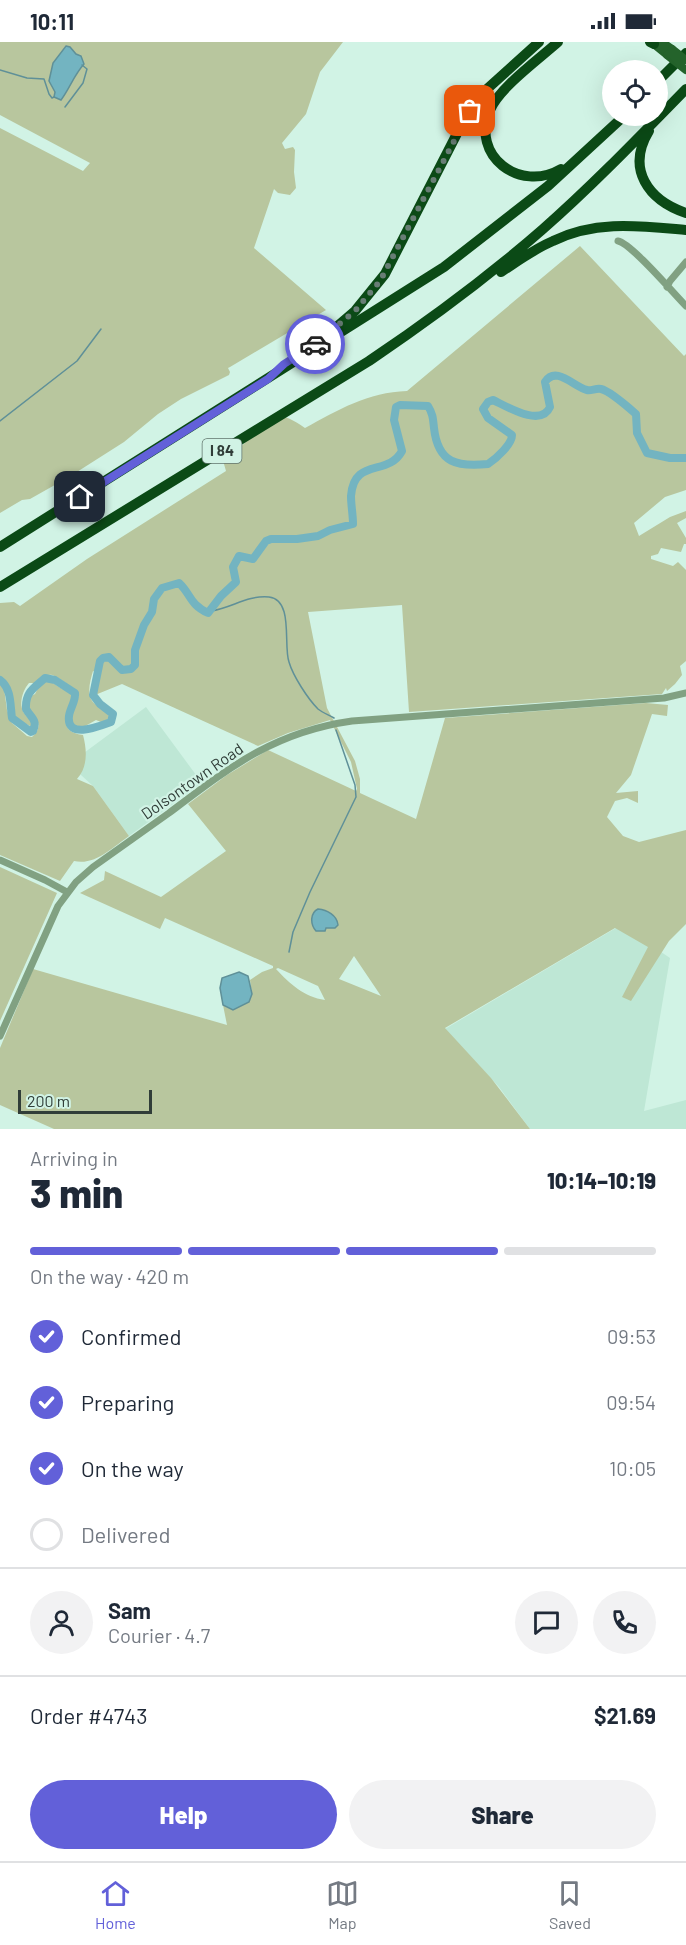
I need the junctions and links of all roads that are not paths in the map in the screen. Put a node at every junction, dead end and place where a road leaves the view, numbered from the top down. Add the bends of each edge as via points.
1 (539, 42) edge
2 (558, 42) edge
3 (654, 42) edge
4 (669, 52) junction
5 (686, 53) edge
6 (686, 60) edge
7 (686, 70) edge
8 (668, 71) edge
9 (686, 89) edge
10 (668, 108) edge
11 (614, 126) edge
12 (650, 126) edge
13 (655, 126) edge
14 (597, 142) junction
15 (686, 213) edge
16 (686, 230) edge
17 (618, 241) dead end
18 (686, 262) edge
19 (668, 287) junction
20 (686, 306) edge
21 (440, 312) junction
22 (268, 379) junction
23 (0, 547) edge
24 (0, 587) edge
25 (686, 693) edge
26 (0, 860) edge
27 (67, 892) junction
28 (0, 1036) edge

1 - 22 highway via 487,89 470,111 375,288 339,325
2 - 14 highway via 496,99 486,123 488,145 510,172 538,177 561,169
3 - 4 main road
4 - 6 main road, bridge
4 - 7 main road, bridge
5 - 8 highway
9 - 10 highway, I 84
11 - 14 highway, I 84
12 - 21 highway, I 84 via 551,222
13 - 15 highway via 640,155 644,179 654,195
14 - 22 highway, I 84 via 476,243
16 - 21 highway via 620,225 572,233 538,248
17 - 19 street via 633,250
18 - 19 street
19 - 20 street
21 - 24 highway, I 84 via 369,361
22 - 23 highway, I 84
25 - 27 street, Dolsontown Road via 664,698 352,721 312,729 243,759 93,867
26 - 27 street
27 - 28 street, Dolsontown Road

